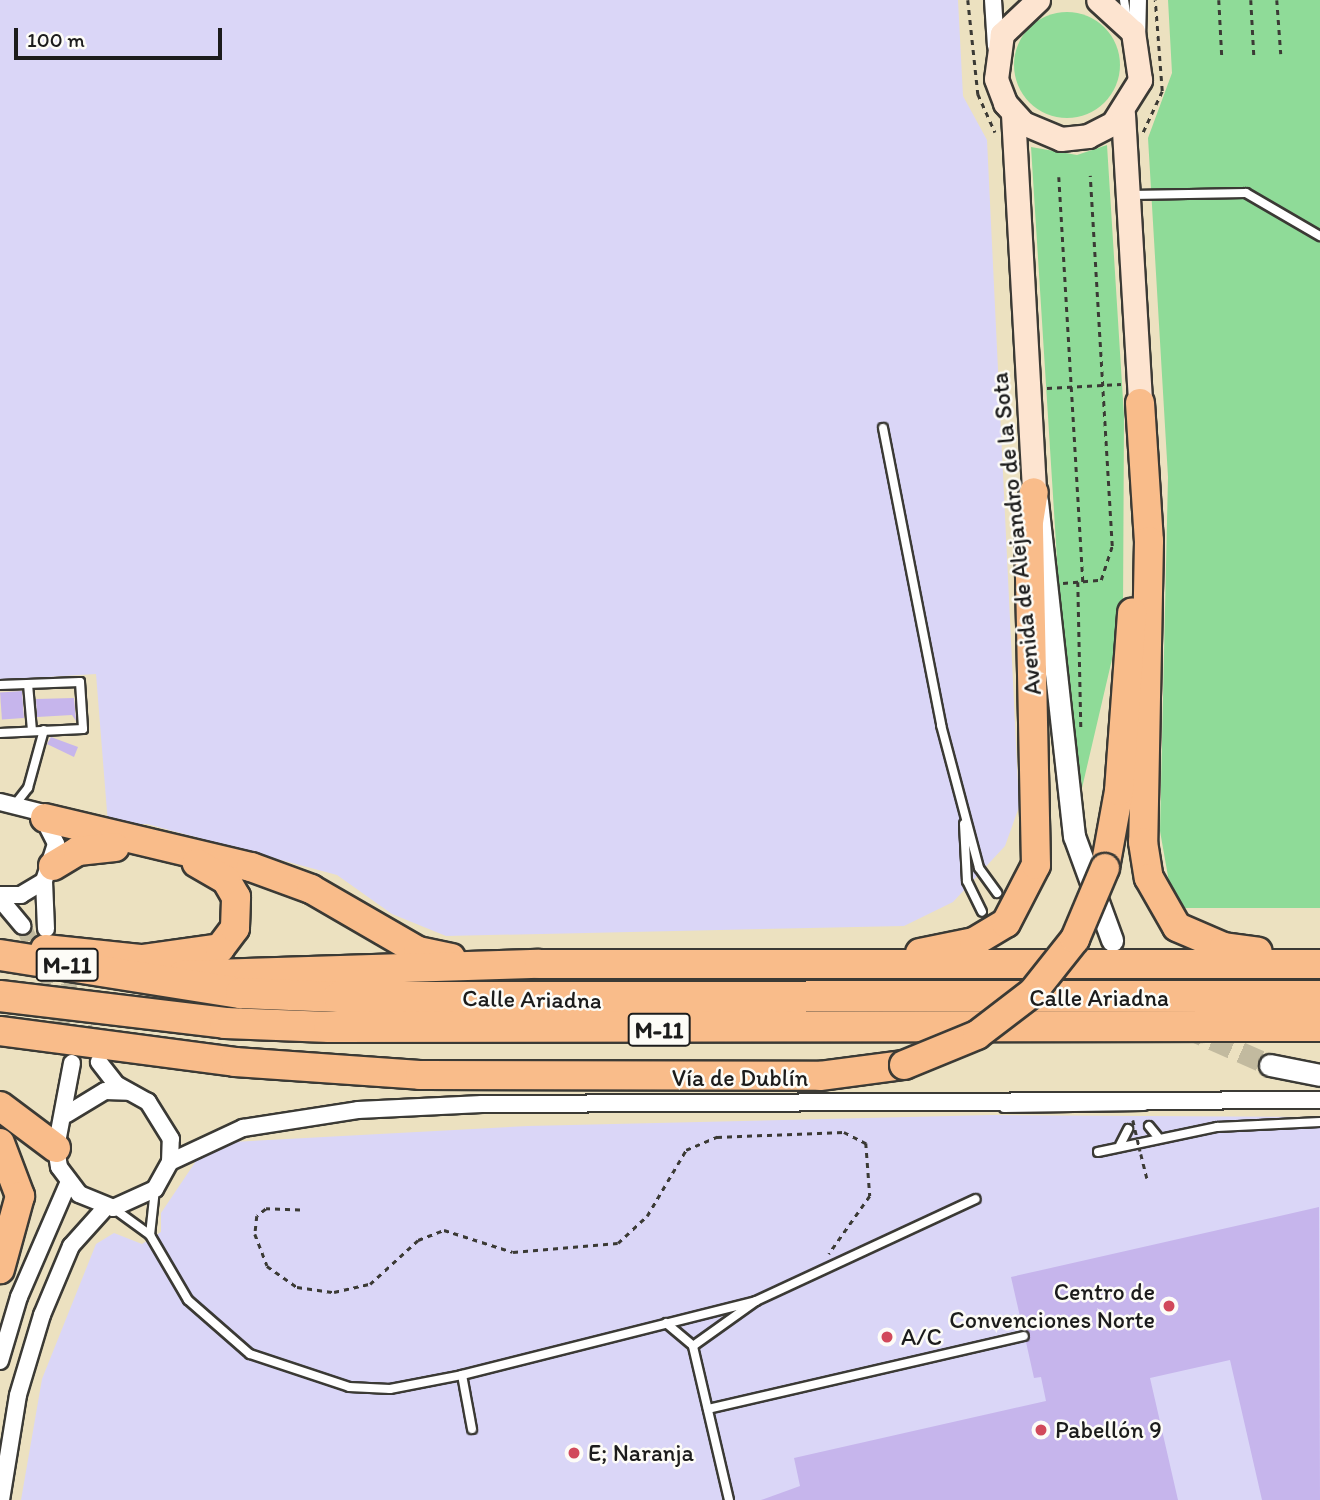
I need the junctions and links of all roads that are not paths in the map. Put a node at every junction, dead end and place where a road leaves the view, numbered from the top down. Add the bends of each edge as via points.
1 (993, 0) edge
2 (1038, 0) edge
3 (1138, 0) edge
4 (1109, 1) edge
5 (1014, 9) edge
6 (1132, 33) junction
7 (996, 52) junction
8 (1013, 114) junction
9 (1123, 114) junction
10 (1128, 195) junction
11 (1320, 236) edge
12 (1131, 393) junction
13 (883, 428) dead end
14 (1034, 492) junction
15 (28, 684) junction
16 (0, 685) edge
17 (44, 730) junction
18 (32, 731) junction
19 (0, 733) edge
20 (0, 802) edge
21 (17, 802) junction
22 (963, 808) junction
23 (45, 818) junction
24 (48, 874) junction
25 (997, 893) dead end
26 (0, 897) edge
27 (982, 912) dead end
28 (23, 926) tunnel mouth
29 (46, 929) dead end
30 (1112, 940) dead end
31 (0, 943) edge
32 (1320, 954) edge
33 (0, 955) edge
34 (726, 962) junction
35 (1320, 964) edge
36 (513, 965) junction
37 (134, 975) junction
38 (0, 996) edge
39 (1320, 996) edge
40 (1320, 1026) edge
41 (0, 1031) edge
42 (99, 1062) tunnel mouth
43 (72, 1063) tunnel mouth
44 (1270, 1065) tunnel mouth
45 (1320, 1075) edge
46 (128, 1092) junction
47 (1320, 1100) edge
48 (0, 1106) edge
49 (67, 1114) junction
50 (1320, 1122) edge
51 (1149, 1126) dead end
52 (1128, 1129) dead end
53 (1157, 1136) junction
54 (0, 1143) edge
55 (1119, 1146) junction
56 (56, 1148) junction
57 (1098, 1152) dead end
58 (170, 1161) junction
59 (68, 1184) junction
60 (155, 1189) junction
61 (976, 1199) dead end
62 (110, 1207) junction
63 (150, 1235) junction
64 (0, 1269) edge
65 (756, 1301) junction
66 (666, 1323) junction
67 (1024, 1336) dead end
68 (694, 1346) junction
69 (0, 1361) edge
70 (461, 1375) junction
71 (708, 1409) junction
72 (472, 1429) dead end
73 (1, 1500) edge
74 (729, 1500) edge

1 - 7 street
2 - 5 main road
3 - 6 street
4 - 6 main road
5 - 7 main road
6 - 9 main road via 1140,80
7 - 8 main road via 996,79
8 - 9 main road via 1047,136 1075,139 1101,131
8 - 14 main road, Avenida de Alejandro de la Sota
9 - 10 main road
10 - 11 lane via 1246,192
10 - 12 main road
12 - 32 highway via 1149,541 1143,842 1149,878 1177,927 1196,938 1248,951
12 - 41 highway, bridge via 1126,707 1105,868 1075,939 1033,992 977,1035 904,1065 820,1076 420,1075 235,1062
13 - 22 lane
14 - 30 street, Avenida de Alejandro de la Sota via 1074,836
14 - 34 highway via 1029,522 1039,844 1019,905 990,935 954,949
15 - 16 lane
15 - 17 lane via 80,682 83,729
15 - 18 lane
17 - 18 lane
17 - 21 lane via 28,788
18 - 19 lane
20 - 21 street
21 - 23 street
22 - 25 lane via 979,868
22 - 27 lane via 967,881
23 - 24 street via 56,844
23 - 36 highway via 251,867 311,889 418,951
24 - 26 street via 21,895
24 - 29 street
24 - 31 highway via 69,854 104,846 191,861 217,873 233,890 235,928 220,948 173,958
26 - 28 street
33 - 37 highway, Calle Ariadna / M-11
34 - 35 highway
34 - 36 highway
36 - 37 highway
37 - 39 highway, Calle Ariadna / M-11 via 241,993 339,997
38 - 40 highway, Calle Ariadna / M-11 via 225,1023 329,1027
42 - 46 street
43 - 49 street
44 - 45 street
46 - 49 street via 84,1099
46 - 58 street via 163,1118
47 - 58 street, Vía de Dublín via 981,1100 358,1110 243,1128
48 - 56 highway
49 - 56 street
50 - 53 lane
51 - 53 lane
52 - 55 lane
53 - 55 lane
54 - 64 highway via 20,1196
55 - 57 lane
56 - 59 street
58 - 60 street
59 - 62 street
59 - 69 street via 19,1297
60 - 62 street
60 - 63 lane
61 - 65 lane via 811,1280
62 - 63 lane
62 - 73 street via 71,1246 42,1315 18,1395
63 - 70 lane via 188,1300 250,1354 349,1387 390,1389
65 - 66 lane
65 - 68 lane
66 - 68 lane
66 - 70 lane
67 - 71 lane
68 - 71 lane
70 - 72 lane
71 - 74 lane

